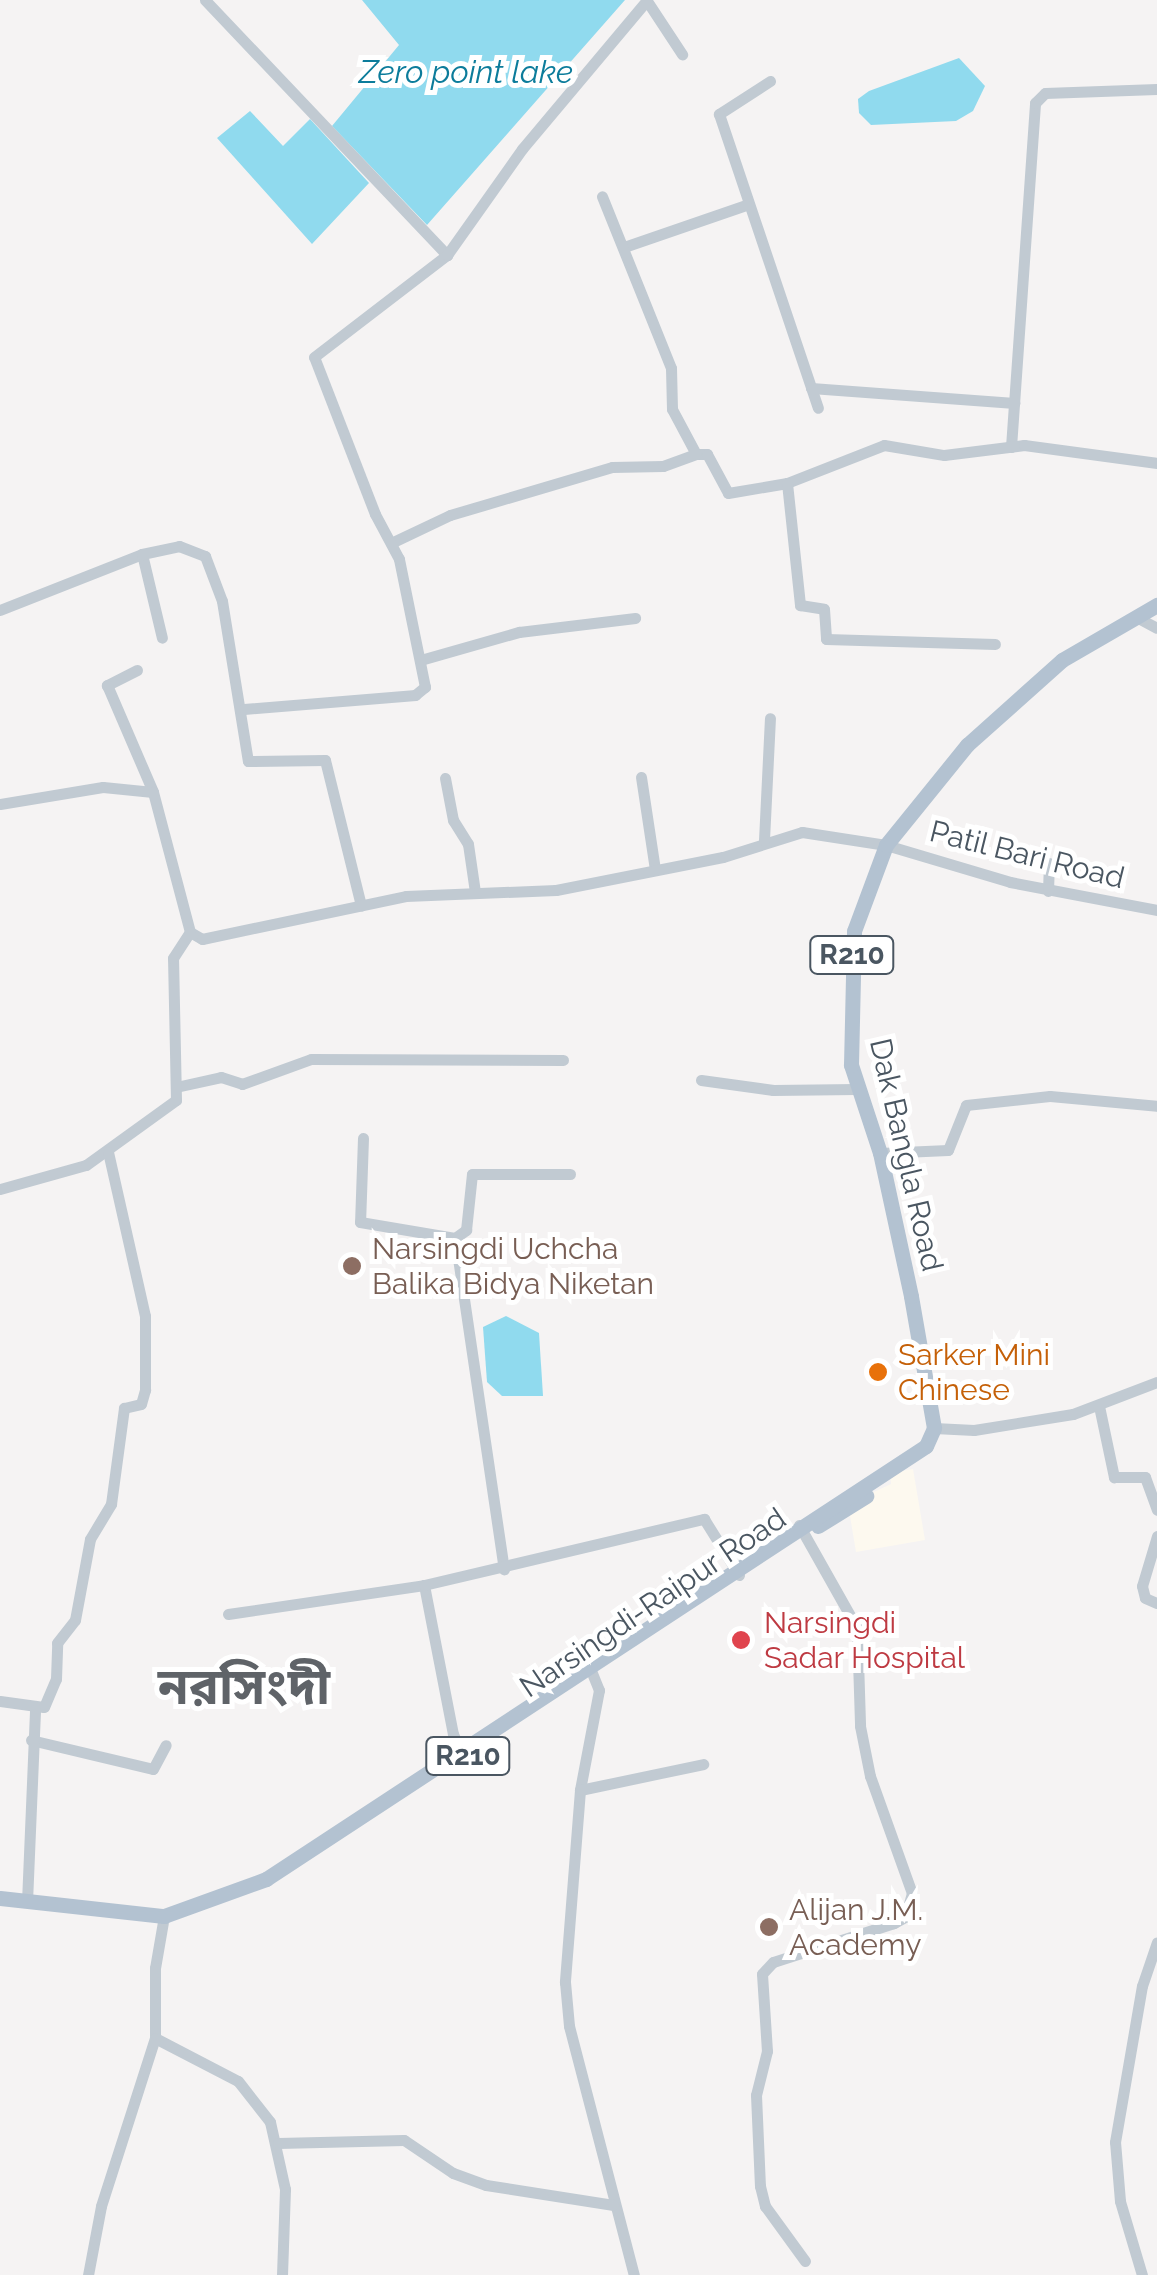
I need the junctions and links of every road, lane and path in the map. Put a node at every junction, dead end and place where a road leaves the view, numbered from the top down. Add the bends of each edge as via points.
1 (205, 0) edge
2 (647, 0) edge
3 (682, 54) dead end
4 (770, 82) dead end
5 (1157, 88) edge
6 (602, 196) dead end
7 (746, 206) junction
8 (624, 248) junction
9 (447, 255) junction
10 (810, 388) junction
11 (1014, 403) junction
12 (818, 408) dead end
13 (1011, 447) junction
14 (696, 454) junction
15 (1157, 463) edge
16 (787, 483) junction
17 (390, 543) junction
18 (142, 554) junction
19 (1157, 605) edge
20 (0, 610) edge
21 (635, 618) dead end
22 (1138, 618) junction
23 (1157, 628) edge
24 (162, 638) dead end
25 (995, 644) dead end
26 (424, 659) junction
27 (137, 670) dead end
28 (244, 709) junction
29 (770, 718) dead end
30 (641, 777) dead end
31 (444, 778) dead end
32 (153, 792) junction
33 (0, 804) edge
34 (764, 840) junction
35 (886, 844) junction
36 (1049, 863) dead end
37 (655, 870) junction
38 (1048, 891) junction
39 (475, 892) junction
40 (361, 906) junction
41 (1157, 910) edge
42 (190, 932) junction
43 (563, 1060) dead end
44 (701, 1080) dead end
45 (176, 1087) junction
46 (856, 1089) junction
47 (1157, 1106) edge
48 (363, 1138) dead end
49 (108, 1152) junction
50 (880, 1152) junction
51 (570, 1174) dead end
52 (0, 1189) edge
53 (455, 1238) junction
54 (1157, 1382) edge
55 (1099, 1406) junction
56 (934, 1428) junction
57 (1157, 1510) edge
58 (802, 1529) junction
59 (1157, 1536) edge
60 (504, 1569) junction
61 (736, 1571) junction
62 (424, 1585) junction
63 (1157, 1603) edge
64 (228, 1614) dead end
65 (592, 1672) junction
66 (0, 1701) edge
67 (35, 1710) junction
68 (31, 1740) junction
69 (166, 1745) dead end
70 (461, 1755) junction
71 (703, 1764) dead end
72 (580, 1790) junction
73 (0, 1898) edge
74 (27, 1902) junction
75 (0, 1907) edge
76 (163, 1920) junction
77 (1157, 1942) edge
78 (156, 2038) junction
79 (278, 2143) junction
80 (612, 2205) junction
81 (806, 2260) dead end
82 (88, 2275) edge
83 (282, 2275) edge
84 (634, 2275) edge
85 (1142, 2275) edge

1 - 9 street
2 - 3 street
2 - 9 street via 522,149
4 - 7 street via 718,114
5 - 11 street via 1046,93 1035,103
6 - 8 street
7 - 8 street
7 - 10 street
8 - 14 street via 671,368 672,409
9 - 17 street via 314,357
10 - 11 street
10 - 12 street
11 - 13 street
13 - 15 street
13 - 16 street via 944,455 884,444
14 - 16 street via 707,454 728,493
14 - 17 street via 663,466 612,467 450,514
16 - 25 street via 800,605 824,609 826,640
17 - 26 street
18 - 20 street
18 - 24 street
18 - 28 street via 179,546 205,556 222,601
19 - 22 main road, Dak Bangla Road / R210
21 - 26 street via 520,632
22 - 23 street
22 - 35 main road, Dak Bangla Road / R210 via 1062,660 1011,702
26 - 28 street via 425,687 414,696
27 - 32 street via 107,685
28 - 40 street via 248,760 325,760
29 - 34 street
30 - 37 street
31 - 39 street via 452,820 468,844
32 - 33 street via 103,787
32 - 42 street
34 - 35 street, Patil Bari Road via 813,832
34 - 37 street, Patil Bari Road via 742,852
35 - 38 street, Patil Bari Road
35 - 46 main road, Dak Bangla Road / R210 via 854,931 848,1034
36 - 38 street
37 - 39 street, Patil Bari Road via 556,890
38 - 41 street, Patil Bari Road
39 - 40 street, Patil Bari Road
40 - 42 street, Patil Bari Road via 214,939
42 - 45 street via 173,958
43 - 45 street via 311,1059 242,1084 222,1077
44 - 46 street via 772,1090
45 - 49 street via 176,1100
46 - 50 main road, Dak Bangla Road / R210
47 - 50 street via 1050,1096 966,1105 959,1108 948,1150
48 - 53 street via 360,1222 382,1231
49 - 52 street via 52,1177
49 - 67 street via 145,1316 145,1390 141,1404 124,1408 111,1504 90,1539 75,1620 57,1643 56,1680
50 - 56 main road, Dak Bangla Road / R210
51 - 53 street via 472,1174 466,1230
53 - 60 street
54 - 55 street
55 - 56 street via 974,1430
55 - 57 street via 1114,1477 1146,1477
56 - 58 main road, Narsingdi-Raipur Road / R210 via 926,1446 895,1470
58 - 61 main road, Narsingdi-Raipur Road / R210
58 - 81 street via 856,1628 860,1726 912,1893 905,1917 894,1924 772,1962 762,1974 767,2051 756,2095 760,2186 766,2206
59 - 63 street via 1142,1578 1144,1598
60 - 61 street via 704,1519
60 - 62 street
61 - 65 main road, Narsingdi-Raipur Road / R210
62 - 64 street
62 - 70 street
65 - 70 main road, Narsingdi-Raipur Road / R210
65 - 72 street via 597,1714
66 - 67 street
67 - 68 street
68 - 69 street via 153,1769
68 - 74 street via 36,1800
70 - 76 main road, Narsingdi-Raipur Road / R210 via 266,1880
71 - 72 street
72 - 80 street via 565,1982 569,2026
73 - 74 main road, Narsingdi-Raipur Road / R210
74 - 76 main road, Narsingdi-Raipur Road / R210
75 - 76 main road, Narsingdi-Raipur Road / R210
76 - 78 street
77 - 85 street via 1142,1986 1115,2142 1120,2201
78 - 79 street via 238,2081
78 - 82 street via 101,2206
79 - 80 street via 404,2140 452,2172 486,2184
79 - 83 street via 287,2219
80 - 84 street

